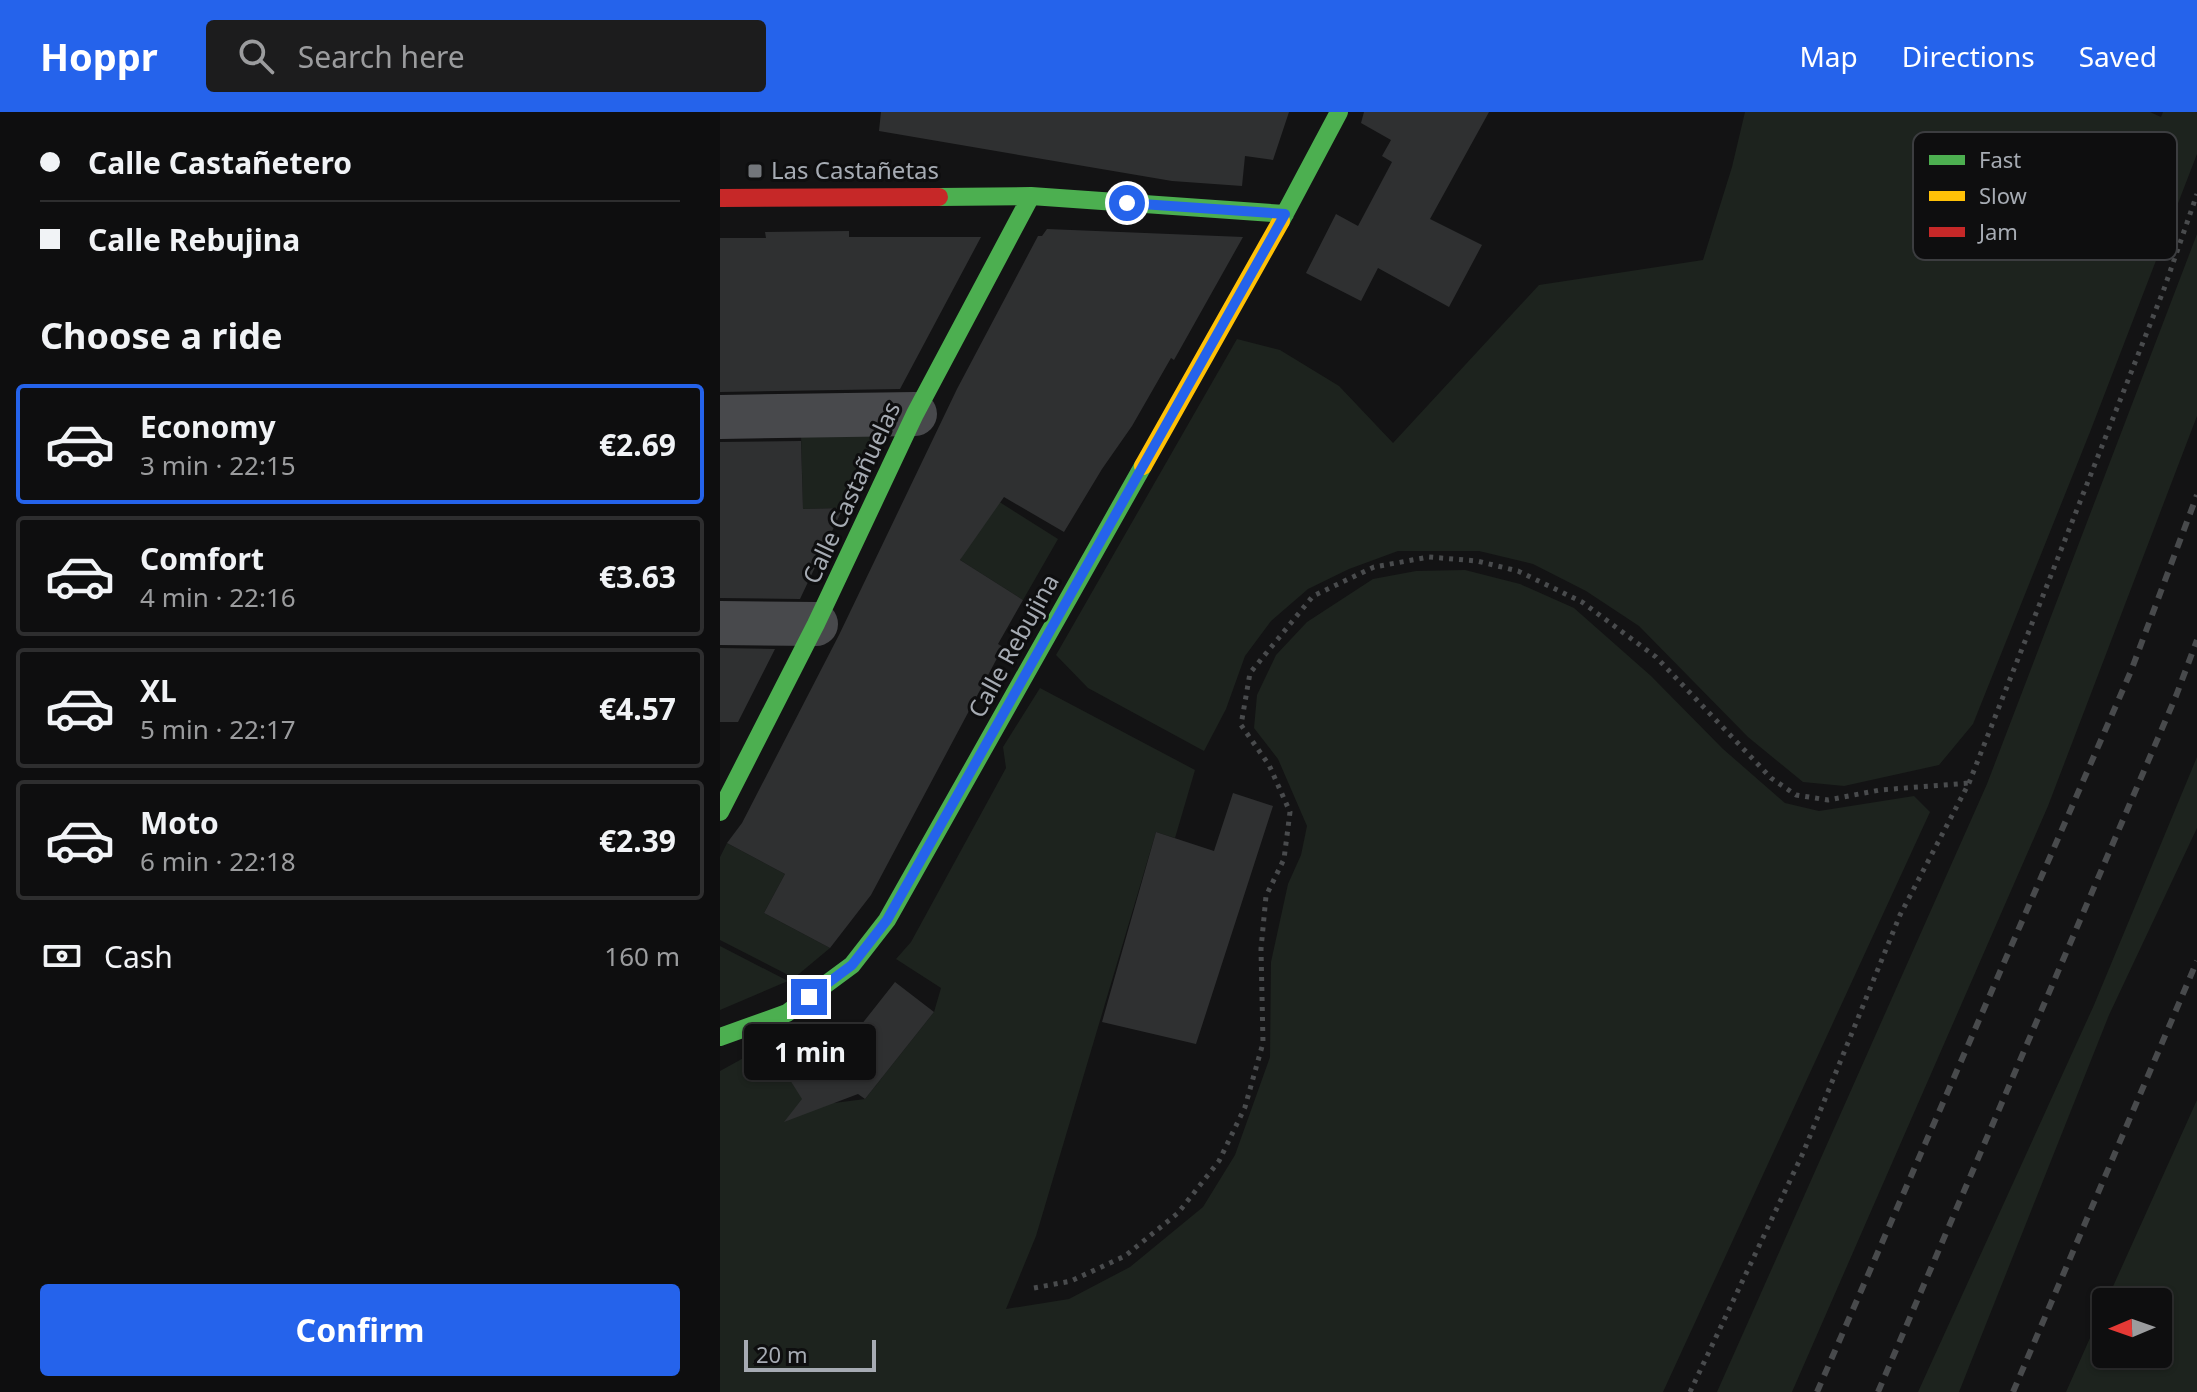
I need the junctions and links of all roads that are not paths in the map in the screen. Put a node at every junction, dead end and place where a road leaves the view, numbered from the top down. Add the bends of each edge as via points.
1 (1339, 112) edge
2 (1031, 196) junction
3 (720, 198) edge
4 (1285, 214) junction
5 (915, 414) junction
6 (720, 417) edge
7 (720, 623) edge
8 (816, 624) junction
9 (720, 812) edge
10 (720, 1037) edge

1 - 4 street, Calle Rebujina
2 - 3 street
2 - 4 street
2 - 5 street, Calle Castañuelas
4 - 10 street, Calle Rebujina via 887,920 852,965 787,1013
5 - 6 street
5 - 8 street, Calle Castañuelas
7 - 8 street
8 - 9 street, Calle Castañuelas

